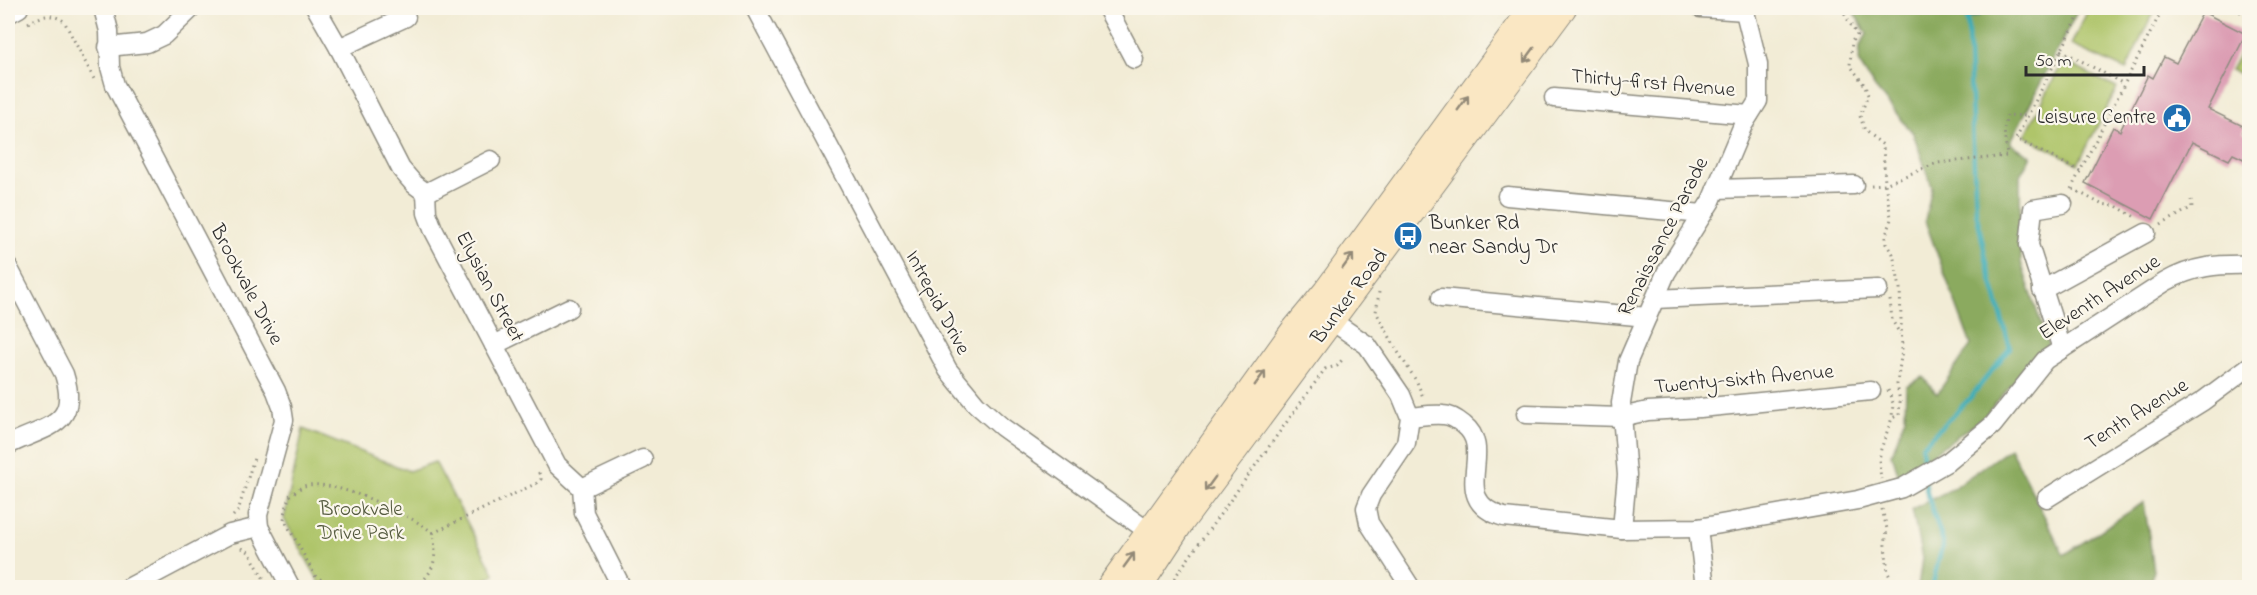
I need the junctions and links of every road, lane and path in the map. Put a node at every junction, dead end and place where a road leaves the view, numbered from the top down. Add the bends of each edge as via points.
1 (20, 8) edge
2 (103, 8) edge
3 (192, 8) edge
4 (316, 8) edge
5 (755, 8) edge
6 (1107, 8) edge
7 (1533, 8) edge
8 (1563, 8) edge
9 (1701, 8) edge
10 (1845, 8) edge
11 (2083, 8) edge
12 (2163, 8) edge
13 (2228, 8) edge
14 (1745, 9) edge
15 (406, 17) dead end
16 (2250, 19) edge
17 (14, 20) edge
18 (108, 47) junction
19 (339, 48) junction
20 (2061, 50) junction
21 (1134, 59) dead end
22 (2124, 84) junction
23 (99, 88) dead end
24 (1554, 98) dead end
25 (1749, 115) junction
26 (2026, 116) junction
27 (491, 160) dead end
28 (2080, 171) junction
29 (1885, 184) junction
30 (1854, 185) joint
31 (1716, 189) junction
32 (426, 193) junction
33 (1507, 196) dead end
34 (2067, 196) junction
35 (2191, 200) dead end
36 (1703, 214) junction
37 (2151, 231) junction
38 (2250, 265) edge
39 (8, 267) edge
40 (1381, 288) dead end
41 (1878, 289) dead end
42 (2042, 290) junction
43 (1441, 298) dead end
44 (1654, 300) junction
45 (569, 308) dead end
46 (1323, 314) junction
47 (1647, 317) junction
48 (1892, 320) dead end
49 (1900, 334) junction
50 (494, 345) junction
51 (2062, 349) junction
52 (1342, 360) dead end
53 (2250, 366) edge
54 (1870, 391) dead end
55 (1424, 397) dead end
56 (1526, 414) dead end
57 (1410, 417) junction
58 (1621, 417) junction
59 (8, 445) edge
60 (255, 455) dead end
61 (643, 459) dead end
62 (557, 465) junction
63 (582, 488) junction
64 (1882, 494) junction
65 (2047, 498) dead end
66 (227, 522) dead end
67 (259, 527) junction
68 (1698, 528) junction
69 (1622, 529) junction
70 (433, 532) junction
71 (1158, 539) junction
72 (235, 545) dead end
73 (1893, 587) edge
74 (128, 588) edge
75 (269, 588) edge
76 (291, 588) edge
77 (337, 588) edge
78 (414, 588) edge
79 (622, 588) edge
80 (1109, 588) edge
81 (1138, 588) edge
82 (1167, 588) edge
83 (1410, 588) edge
84 (1705, 588) edge

1 - 17 street
2 - 18 street, Brookvale Drive via 109,31
3 - 18 street via 164,35 147,43
4 - 19 street
5 - 71 street, Intrepid Drive via 948,370 976,404 1002,427
6 - 21 street
46 -> 7 main road, Bunker Road
8 -> 46 main road, Bunker Road
9 - 14 street
10 - 29 path via 1857,35 1852,41 1850,65 1868,95 1860,117 1864,131 1883,145
11 - 20 path
12 - 22 path
13 - 16 path
14 - 25 street, Renaissance Parade via 1758,64 1758,100
15 - 19 street
17 - 23 path via 45,14 63,21
18 - 67 street, Brookvale Drive via 115,85 282,407 284,420 258,515
19 - 32 street via 401,169
20 - 22 path
20 - 26 path
22 - 28 path
24 - 25 street, Thirty-first Avenue
25 - 31 street, Renaissance Parade
26 - 28 path via 2016,139
26 - 29 path via 2007,115 2007,156 1937,163
27 - 32 street
28 - 34 path
29 - 30 path
29 - 49 path via 1891,217 1887,244 1900,288
30 - 31 street
31 - 36 street, Renaissance Parade
32 - 50 street, Elysian Street via 433,229
33 - 36 street
34 - 37 path via 2116,206
34 - 42 street via 2033,209 2029,245
35 - 37 path via 2192,207
36 - 44 street, Renaissance Parade
37 - 42 street
38 - 51 street, Eleventh Avenue via 2220,264 2182,272
39 - 59 street via 70,392 68,409 56,423
40 - 55 path via 1376,312
41 - 44 street
42 - 51 street
43 - 47 street
44 - 47 street, Renaissance Parade
45 - 50 street
46 - 57 street via 1367,345 1401,395
46 - 71 main road, Bunker Road via 1223,465
47 - 58 street, Renaissance Parade via 1628,362
48 - 49 path
49 - 64 path via 1899,415 1892,418 1881,449
50 - 62 street, Elysian Street
51 - 64 street, Eleventh Avenue via 2045,360 1993,425 1949,461 1902,488
52 - 82 path via 1325,369
53 - 65 street, Tenth Avenue via 2203,401
54 - 58 street, Twenty-sixth Avenue via 1648,411
56 - 58 street, Twenty-sixth Avenue
57 - 69 street, Eleventh Avenue via 1445,414 1472,431 1477,452 1472,484 1479,503 1493,514
57 - 83 street via 1407,443 1366,508 1369,523
58 - 69 street, Renaissance Parade via 1627,476
60 - 66 path via 238,511
61 - 63 street
62 - 63 street, Elysian Street
62 - 70 path via 539,473 541,479 537,483
63 - 79 street via 584,513
64 - 68 street, Eleventh Avenue
64 - 73 path via 1888,573
67 - 74 street via 230,534
67 - 76 street
68 - 69 street, Eleventh Avenue
68 - 84 street
70 - 77 path via 420,522 359,495 329,486 306,486 289,496 284,519 316,577
70 - 78 path via 436,554 428,578
80 -> 71 main road, Bunker Road
71 - 81 main road, Bunker Road
72 - 75 path via 249,552

